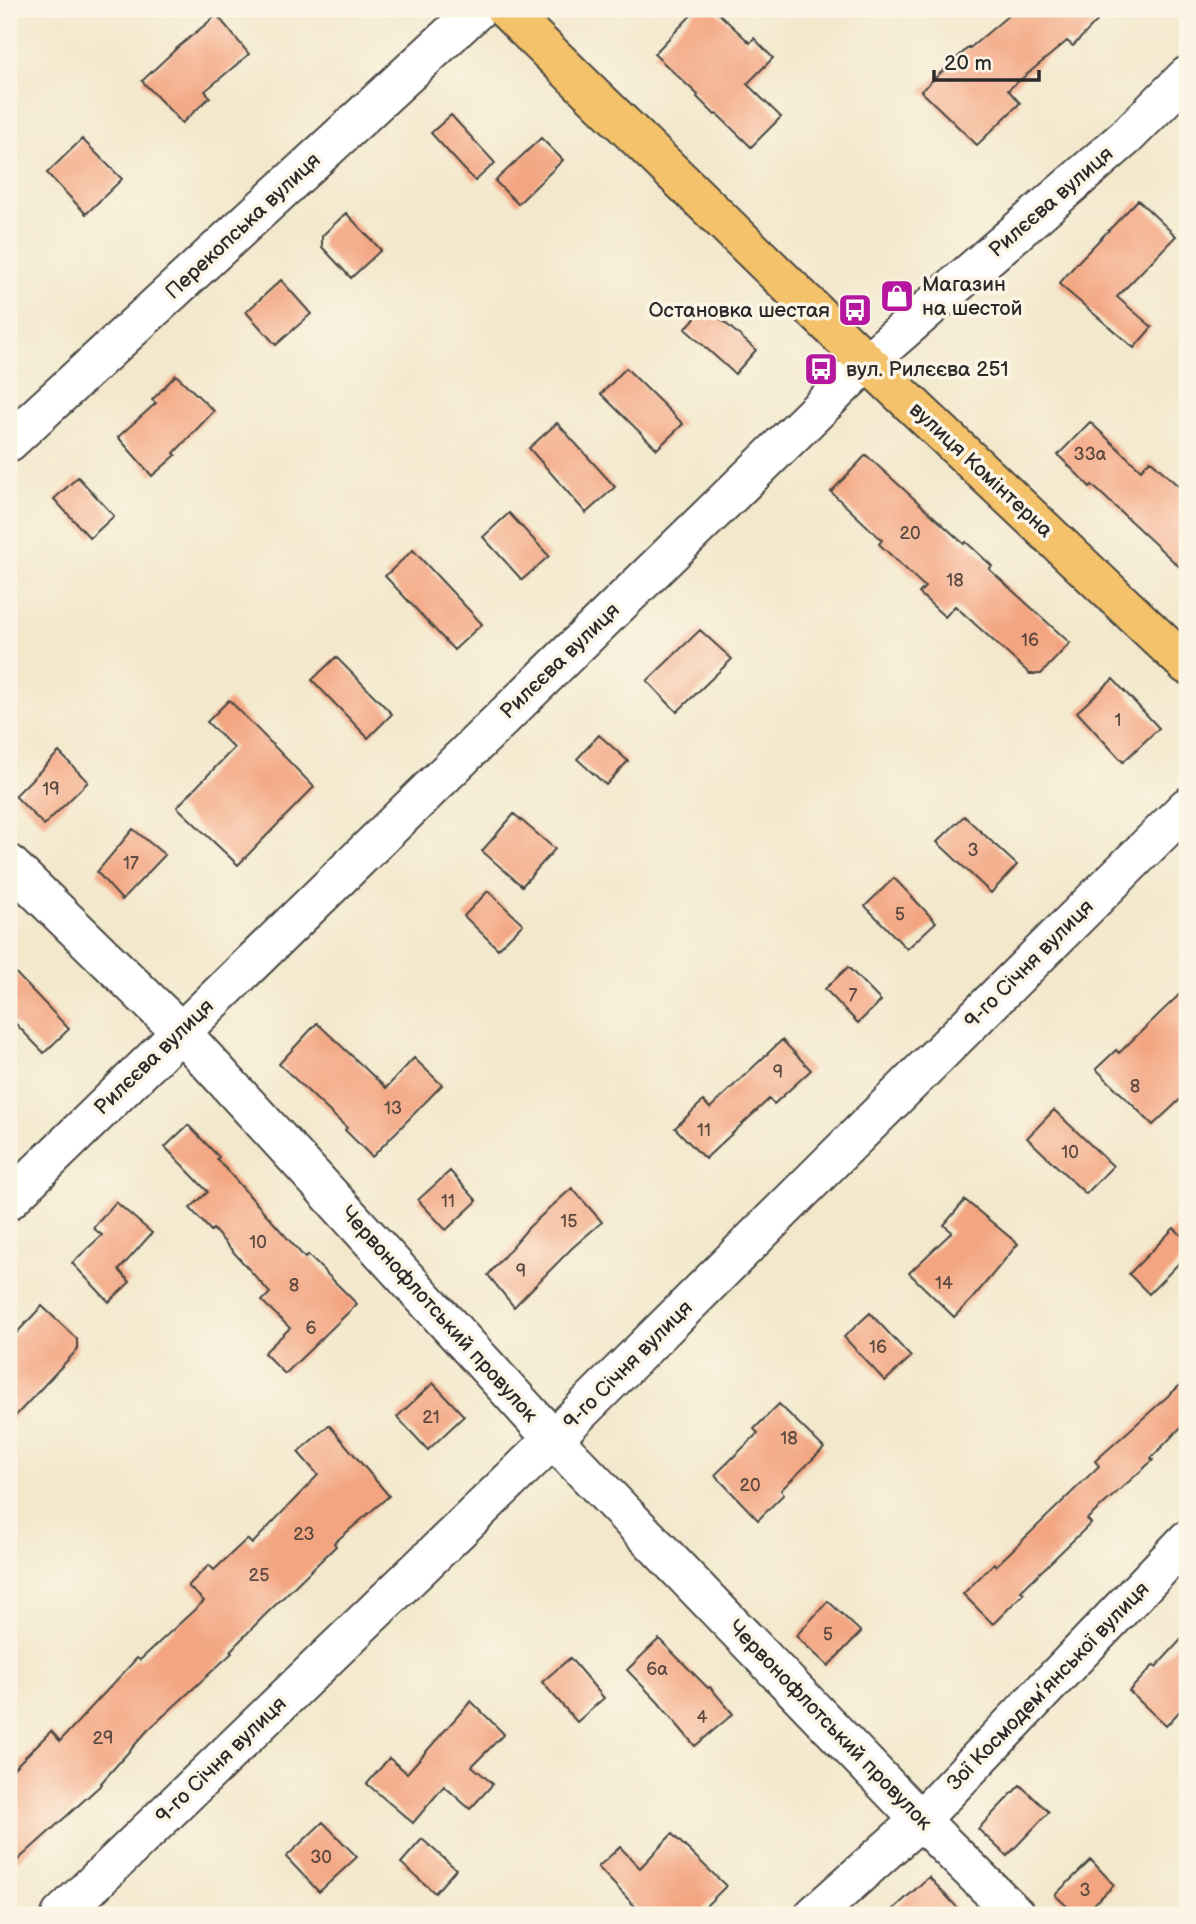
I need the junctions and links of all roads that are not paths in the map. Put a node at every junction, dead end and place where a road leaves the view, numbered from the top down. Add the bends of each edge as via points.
1 (478, 9) edge
2 (505, 9) edge
3 (1187, 76) edge
4 (867, 362) junction
5 (9, 442) edge
6 (1187, 666) edge
7 (1187, 807) edge
8 (9, 864) edge
9 (180, 1031) junction
10 (9, 1200) edge
11 (553, 1439) junction
12 (1187, 1540) edge
13 (920, 1820) junction
14 (61, 1915) edge
15 (814, 1915) edge
16 (1016, 1915) edge

1 - 5 street, Перекопська вулиця
2 - 4 main road, вулиця Комінтерна
3 - 4 street, Рилєєва вулиця via 1126,137
4 - 6 main road, вулиця Комінтерна
4 - 9 street, Рилєєва вулиця
7 - 11 street, 9-го Січня вулиця
8 - 9 street, Червонофлотський провулок
9 - 10 street, Рилєєва вулиця
9 - 11 street, Червонофлотський провулок
11 - 13 street, Червонофлотський провулок
11 - 14 street, 9-го Січня вулиця
12 - 13 street, Зої Космодем’янської вулиця
13 - 15 street, Зої Космодем’янської вулиця
13 - 16 street, Червонофлотський провулок

